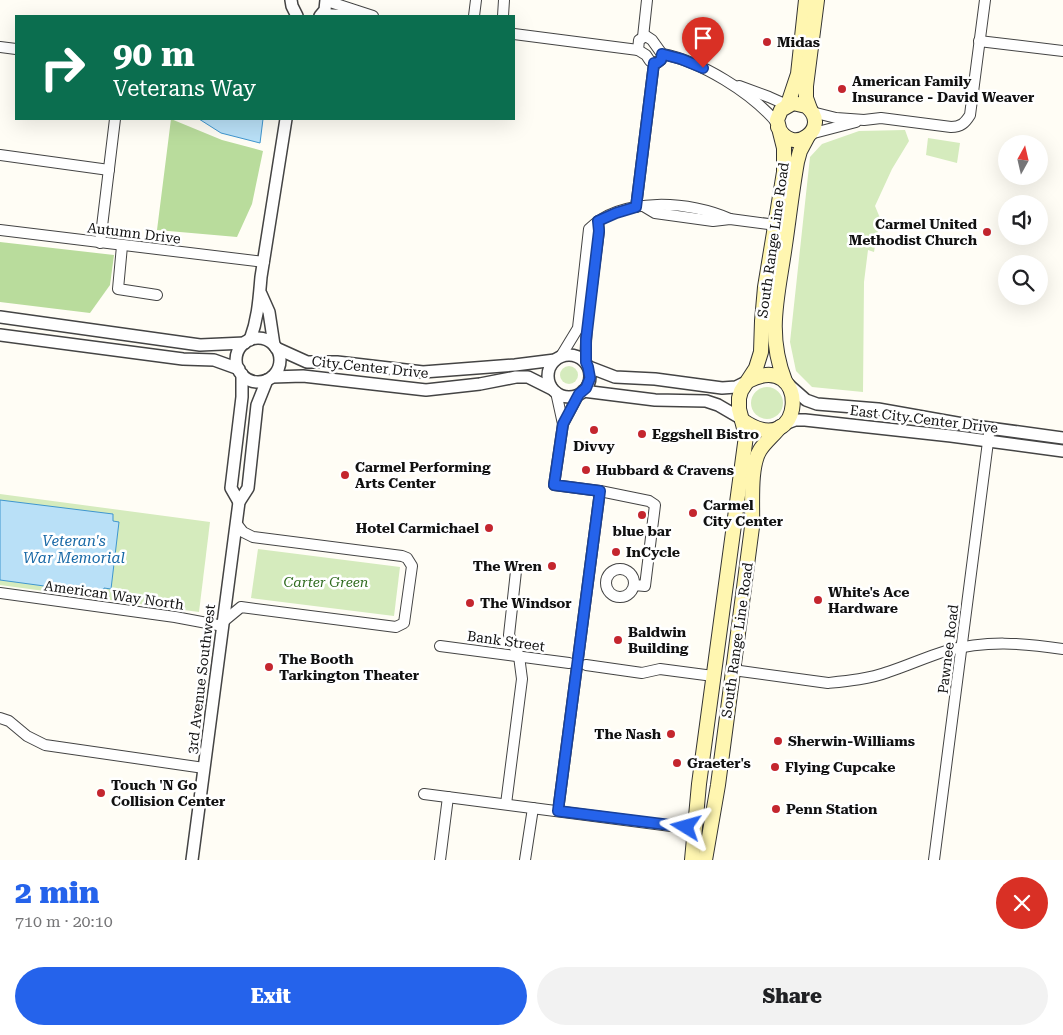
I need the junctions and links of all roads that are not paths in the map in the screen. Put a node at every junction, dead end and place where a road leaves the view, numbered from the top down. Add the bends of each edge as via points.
1 (292, 0) edge
2 (326, 0) edge
3 (476, 0) edge
4 (504, 0) edge
5 (647, 0) edge
6 (806, 0) edge
7 (817, 0) edge
8 (985, 0) edge
9 (297, 15) edge
10 (321, 15) edge
11 (370, 15) edge
12 (474, 15) edge
13 (503, 15) edge
14 (515, 34) edge
15 (643, 37) junction
16 (980, 41) junction
17 (0, 47) edge
18 (15, 49) edge
19 (638, 50) junction
20 (1063, 51) edge
21 (662, 54) junction
22 (654, 63) junction
23 (726, 81) junction
24 (788, 105) junction
25 (811, 110) junction
26 (115, 120) edge
27 (286, 120) edge
28 (864, 120) junction
29 (778, 125) junction
30 (809, 135) junction
31 (0, 156) edge
32 (109, 170) junction
33 (641, 207) junction
34 (598, 221) junction
35 (776, 225) junction
36 (0, 230) edge
37 (100, 243) junction
38 (122, 246) junction
39 (264, 262) junction
40 (157, 294) dead end
41 (261, 294) junction
42 (0, 317) edge
43 (0, 336) edge
44 (248, 341) junction
45 (275, 347) junction
46 (558, 358) junction
47 (587, 365) junction
48 (240, 372) junction
49 (269, 378) junction
50 (748, 381) junction
51 (787, 383) junction
52 (554, 390) junction
53 (581, 393) junction
54 (742, 420) junction
55 (563, 424) junction
56 (781, 426) junction
57 (990, 428) junction
58 (1063, 438) edge
59 (988, 442) junction
60 (1063, 451) edge
61 (600, 491) junction
62 (239, 502) junction
63 (236, 523) junction
64 (516, 570) dead end
65 (589, 580) junction
66 (606, 582) junction
67 (634, 584) junction
68 (0, 594) edge
69 (223, 624) junction
70 (440, 646) dead end
71 (962, 648) junction
72 (1063, 649) edge
73 (519, 656) junction
74 (569, 663) dead end
75 (586, 665) dead end
76 (733, 670) junction
77 (713, 676) junction
78 (0, 718) edge
79 (204, 768) junction
80 (424, 794) dead end
81 (448, 797) junction
82 (506, 804) junction
83 (533, 808) junction
84 (558, 811) junction
85 (694, 829) junction
86 (192, 860) edge
87 (440, 860) edge
88 (525, 860) edge
89 (692, 860) edge
90 (705, 860) edge
91 (934, 860) edge

1 - 9 street
2 - 10 street
2 - 11 street
3 - 12 street
4 - 13 street
5 - 15 street
6 - 24 main road via 798,74
7 - 25 main road via 806,86
8 - 16 street
14 - 19 street
15 - 19 street via 638,43
15 - 21 street via 649,37
16 - 20 street
16 - 28 street via 970,115 965,123 951,127 881,118
17 - 18 street
19 - 22 street
21 - 22 street via 661,60
21 - 23 street via 697,65
22 - 33 street
23 - 24 street
23 - 29 street via 763,108
24 - 25 main road via 802,104
24 - 29 main road via 779,113
25 - 28 street via 836,118
25 - 30 main road via 815,123
26 - 32 street
27 - 39 street
28 - 30 street
29 - 30 main road via 789,139 797,140
29 - 35 main road, South Range Line Road via 785,165
30 - 51 main road, South Range Line Road via 797,162 775,318 775,348 780,371
31 - 32 street
32 - 37 street
33 - 34 street
33 - 35 street via 713,221 730,219
34 - 46 street via 589,229 578,328
34 - 47 street via 587,324
35 - 50 main road, South Range Line Road via 764,294 761,352
36 - 37 street, Autumn Drive
37 - 38 street, Autumn Drive
38 - 39 street, Autumn Drive
38 - 40 street via 118,289
39 - 41 street
41 - 44 street via 257,319
41 - 45 street via 269,312
42 - 44 street via 200,345
43 - 48 street via 219,361
44 - 45 street via 262,339
44 - 48 street via 237,353
45 - 46 street, City Center Drive via 307,362 337,362 423,372 515,365
45 - 49 street via 279,366
46 - 47 street via 575,355
46 - 52 street via 548,371
47 - 50 street via 615,377 722,388
47 - 53 street via 589,383
48 - 49 street via 255,382
48 - 62 street, 3rd Avenue Southwest via 242,397 230,488
49 - 52 street, City Center Drive via 303,376 426,390 528,377
49 - 62 street, 3rd Avenue Southwest via 257,405 248,488
50 - 51 main road via 768,375
50 - 54 main road via 739,398
51 - 56 main road via 793,407 791,415
51 - 57 street, East City Center Drive via 806,400 817,404 878,409
52 - 53 street via 565,396
52 - 55 street
53 - 54 street via 706,401
53 - 55 street
54 - 56 main road via 763,430
54 - 77 main road, South Range Line Road via 744,445
55 - 61 street via 554,485
56 - 59 street, East City Center Drive via 805,420
56 - 76 main road, South Range Line Road via 760,451 755,464 752,527
57 - 58 street, East City Center Drive
57 - 59 street, Pawnee Road
59 - 60 street, East City Center Drive
59 - 71 street, Pawnee Road
61 - 65 street
61 - 67 street via 655,505 645,586
62 - 63 street, 3rd Avenue Southwest
63 - 69 street, 3rd Avenue Southwest
63 - 69 street via 253,537 402,556 412,566 404,624 400,626 241,607
64 - 73 street via 509,635
65 - 66 street
65 - 84 street
66 - 67 street via 611,572 621,569 631,574
66 - 67 street via 609,592 618,597 629,594
68 - 69 street, American Way North
69 - 79 street, 3rd Avenue Southwest
70 - 73 street, Bank Street
71 - 72 street via 1020,643
71 - 76 street via 887,672 839,682
71 - 91 street, Pawnee Road
73 - 74 street, Bank Street
73 - 82 street via 522,679
75 - 77 street via 642,673 660,669
76 - 90 main road, South Range Line Road
77 - 85 main road, South Range Line Road
78 - 79 street via 45,745
79 - 86 street, 3rd Avenue Southwest
80 - 81 street
81 - 82 street
81 - 87 street
82 - 83 street
83 - 84 street
83 - 88 street
84 - 85 street
85 - 89 main road, South Range Line Road

